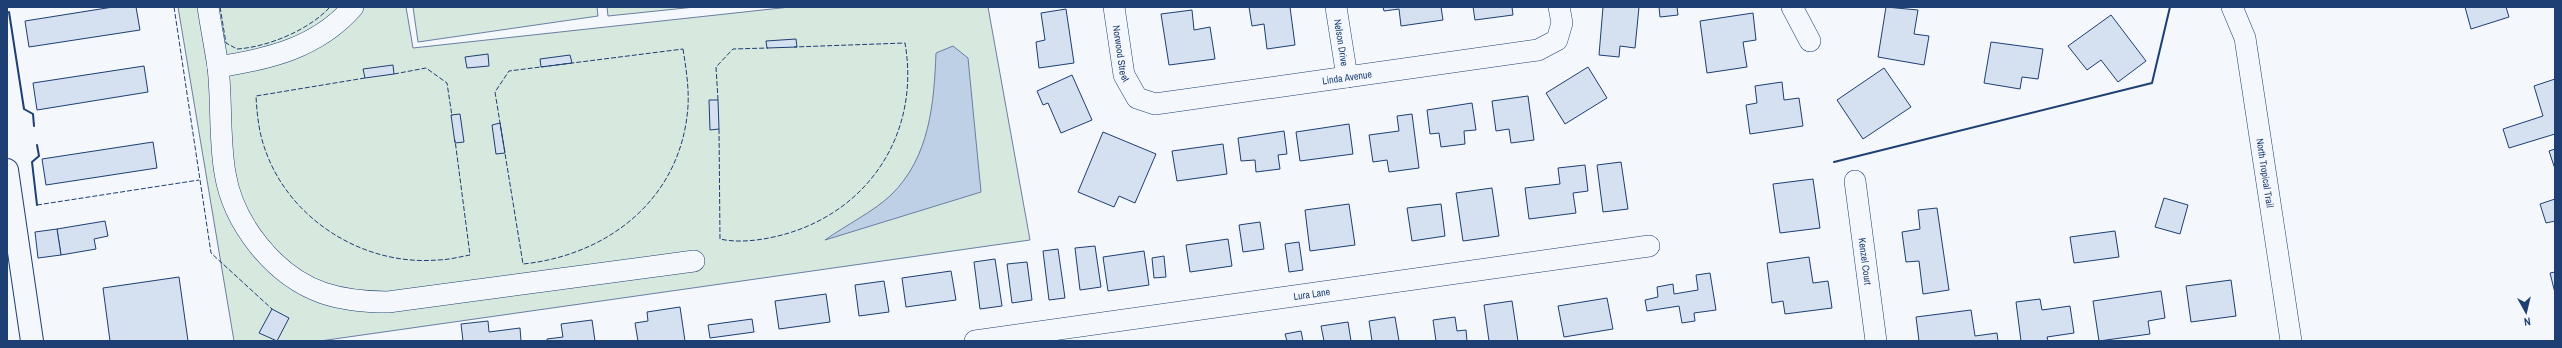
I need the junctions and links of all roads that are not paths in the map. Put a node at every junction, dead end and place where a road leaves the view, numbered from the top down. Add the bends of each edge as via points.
1 (208, 7) edge
2 (353, 7) edge
3 (1114, 7) edge
4 (1336, 7) edge
5 (1559, 7) edge
6 (1792, 7) edge
7 (2232, 7) edge
8 (1810, 41) dead end
9 (218, 67) junction
10 (1347, 77) junction
11 (1137, 98) joint
12 (7, 170) edge
13 (1855, 181) dead end
14 (1649, 246) dead end
15 (694, 261) dead end
16 (32, 341) edge
17 (974, 341) edge
18 (1876, 341) edge
19 (2291, 341) edge

1 - 9 street
2 - 9 street via 338,24 301,46 261,61
3 - 11 street, Norwood Street via 1124,76
4 - 10 street, Nelson Drive
5 - 10 street, Linda Avenue via 1562,23 1557,40 1538,50
6 - 8 street
7 - 19 street, North Tropical Trail via 2245,38
9 - 15 street via 225,174 239,215 262,249 290,275 322,292 357,302 388,302
10 - 11 street, Linda Avenue via 1155,104
12 - 16 main road
13 - 18 street, Kenzel Court
14 - 17 street, Lura Lane

